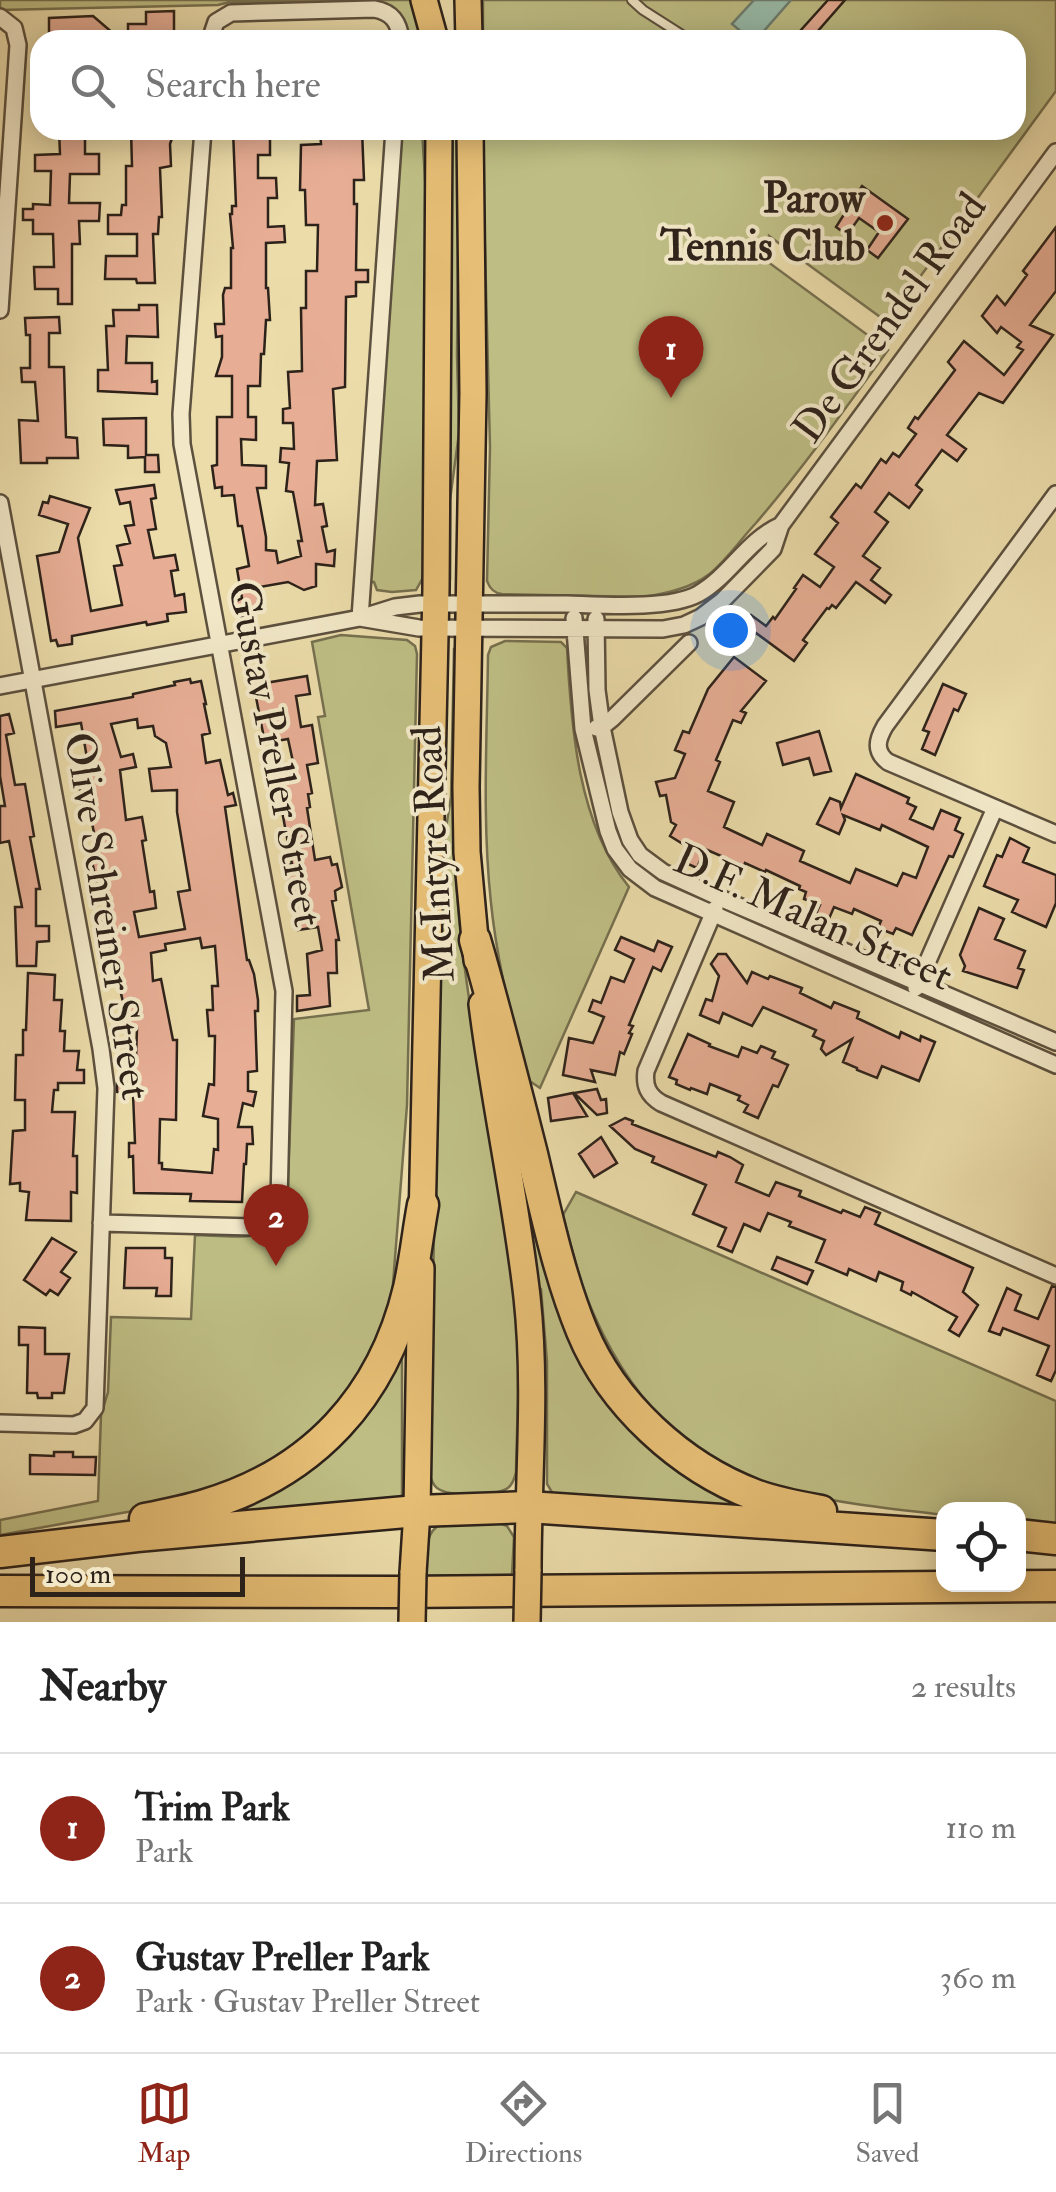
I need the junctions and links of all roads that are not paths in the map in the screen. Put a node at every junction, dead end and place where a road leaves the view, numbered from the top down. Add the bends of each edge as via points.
1 (424, 0) edge
2 (442, 0) edge
3 (468, 0) edge
4 (632, 0) edge
5 (0, 18) edge
6 (212, 30) edge
7 (398, 30) edge
8 (434, 30) edge
9 (439, 30) edge
10 (469, 30) edge
11 (674, 30) edge
12 (201, 140) edge
13 (393, 140) edge
14 (439, 140) edge
15 (470, 140) edge
16 (1056, 152) edge
17 (0, 310) edge
18 (1056, 494) edge
19 (0, 503) edge
20 (780, 525) junction
21 (574, 604) junction
22 (596, 605) junction
23 (436, 616) junction
24 (469, 616) junction
25 (360, 618) junction
26 (574, 628) junction
27 (596, 628) junction
28 (688, 643) dead end
29 (218, 644) junction
30 (34, 680) junction
31 (0, 686) edge
32 (602, 727) junction
33 (583, 729) junction
34 (995, 808) junction
35 (1056, 834) edge
36 (720, 898) junction
37 (713, 914) junction
38 (476, 940) junction
39 (918, 982) junction
40 (911, 1001) junction
41 (1056, 1042) edge
42 (1056, 1065) edge
43 (422, 1204) junction
44 (101, 1223) junction
45 (1056, 1276) edge
46 (0, 1423) edge
47 (528, 1508) junction
48 (417, 1511) junction
49 (936, 1525) edge
50 (936, 1534) edge
51 (1026, 1538) edge
52 (1056, 1541) edge
53 (0, 1550) edge
54 (1056, 1586) edge
55 (0, 1591) edge
56 (412, 1622) edge
57 (527, 1622) edge

1 - 8 main road
2 - 9 main road
3 - 10 main road
4 - 11 lane
5 - 17 street via 17,33 18,58
6 - 7 street via 223,16 238,12 378,10 393,17
12 - 29 street, Gustav Preller Street via 182,432
13 - 25 street
14 - 23 main road, McIntyre Road
15 - 24 main road, McIntyre Road
16 - 20 street, De Grendel Road
18 - 34 street via 879,737 878,751 888,762
19 - 30 street, Olive Schreiner Street
20 - 22 street, De Grendel Road via 697,594 664,603
20 - 27 street, De Grendel Road via 773,549 701,618 663,629
21 - 22 street, De Grendel Road
21 - 24 street, De Grendel Road
21 - 26 street, D.F. Malan Street
22 - 27 street, D.F. Malan Street
23 - 24 street
23 - 24 street
23 - 25 street via 407,626
23 - 25 street via 394,607
23 - 43 main road, McIntyre Road
24 - 26 street, De Grendel Road
24 - 38 main road, McIntyre Road via 467,852
25 - 29 street
26 - 27 street, De Grendel Road
26 - 33 street, D.F. Malan Street
27 - 32 street, D.F. Malan Street
28 - 32 street
29 - 30 street
29 - 44 street, Gustav Preller Street via 284,991 279,1201 271,1218 253,1226
30 - 31 street
30 - 44 street, Olive Schreiner Street via 104,1068
32 - 33 street
32 - 36 street, D.F. Malan Street via 620,812 640,855
33 - 37 street, D.F. Malan Street via 615,849 642,880
34 - 35 street
34 - 39 street
36 - 37 street
36 - 39 street, D.F. Malan Street
37 - 40 street, D.F. Malan Street
37 - 45 street via 646,1071 650,1094
38 - 47 main road, McIntyre Road via 527,1300
38 - 49 highway via 582,1332 622,1396 667,1443 756,1496
39 - 40 street
39 - 41 street, D.F. Malan Street
40 - 42 street, D.F. Malan Street
43 - 48 main road, McIntyre Road
43 - 53 highway via 409,1288 385,1358 350,1414 318,1444 264,1481 202,1506
44 - 46 street, Olive Schreiner Street via 97,1403 90,1417 80,1424
47 - 48 highway
47 - 50 highway
47 - 57 main road, McIntyre Road, bridge
48 - 53 highway
48 - 56 main road, McIntyre Road, bridge
51 - 52 highway
54 - 55 highway

